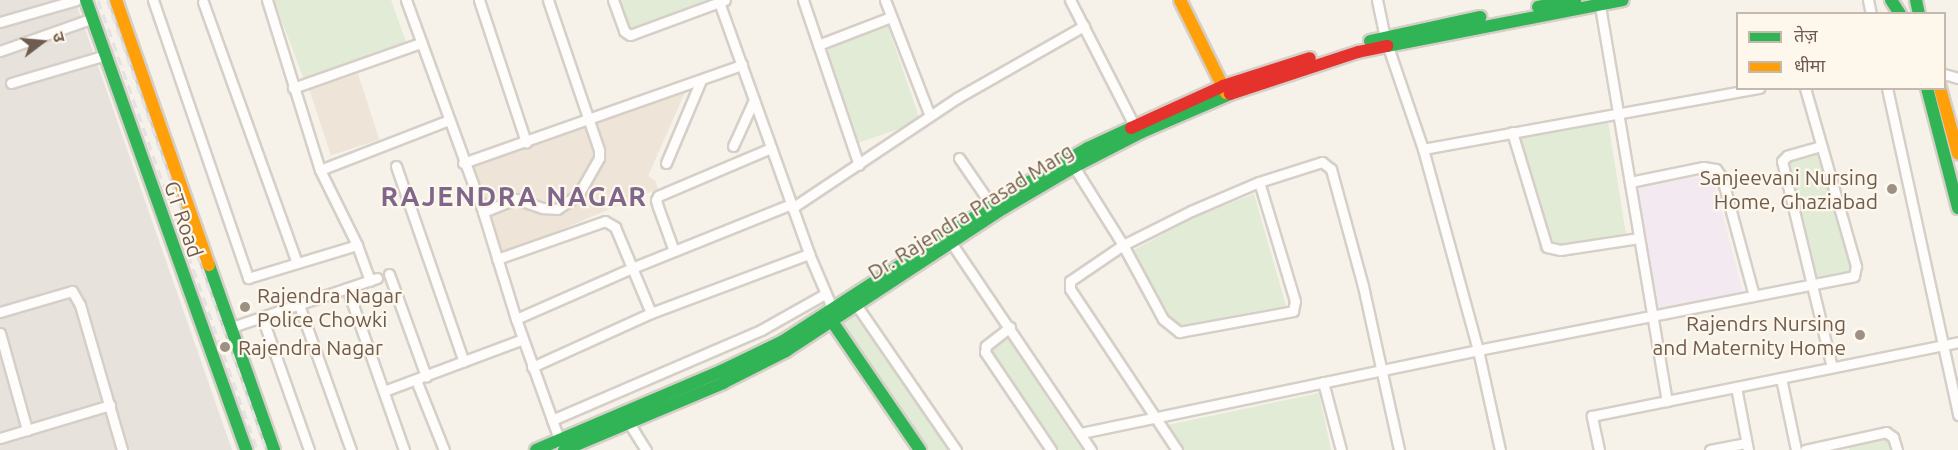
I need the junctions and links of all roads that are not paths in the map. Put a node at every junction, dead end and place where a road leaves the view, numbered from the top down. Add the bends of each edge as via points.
1 (76, 0) edge
2 (86, 0) edge
3 (116, 0) edge
4 (153, 0) edge
5 (267, 0) edge
6 (406, 0) edge
7 (479, 0) edge
8 (548, 0) edge
9 (613, 0) edge
10 (803, 0) edge
11 (885, 0) edge
12 (1070, 0) edge
13 (1180, 0) edge
14 (1377, 0) edge
15 (1575, 0) edge
16 (1623, 0) edge
17 (722, 1) edge
18 (203, 2) edge
19 (1599, 2) edge
20 (891, 17) junction
21 (93, 18) junction
22 (0, 22) edge
23 (1083, 26) junction
24 (1386, 42) junction
25 (421, 43) junction
26 (818, 45) junction
27 (0, 51) edge
28 (105, 55) junction
29 (741, 65) junction
30 (701, 80) junction
31 (11, 83) dead end
32 (293, 88) junction
33 (1749, 90) edge
34 (1806, 90) edge
35 (1887, 90) edge
36 (1928, 90) edge
37 (1941, 90) edge
38 (1225, 91) junction
39 (754, 100) junction
40 (1618, 114) junction
41 (930, 116) junction
42 (449, 120) junction
43 (587, 120) junction
44 (1134, 125) junction
45 (1512, 132) junction
46 (526, 142) junction
47 (733, 146) dead end
48 (1821, 146) junction
49 (771, 148) junction
50 (1423, 149) junction
51 (1958, 154) edge
52 (959, 158) dead end
53 (464, 163) junction
54 (666, 163) dead end
55 (1071, 163) junction
56 (859, 165) junction
57 (396, 166) dead end
58 (320, 170) junction
59 (1259, 182) junction
60 (1630, 182) junction
61 (792, 206) junction
62 (992, 206) junction
63 (1958, 208) edge
64 (483, 212) junction
65 (1639, 238) junction
66 (949, 240) junction
67 (357, 245) junction
68 (1123, 245) junction
69 (674, 251) junction
70 (809, 254) junction
71 (497, 260) junction
72 (297, 263) junction
73 (632, 268) junction
74 (389, 273) dead end
75 (1813, 284) junction
76 (347, 288) junction
77 (825, 294) junction
78 (1754, 296) junction
79 (298, 305) junction
80 (857, 306) junction
81 (0, 312) edge
82 (651, 313) junction
83 (1652, 316) junction
84 (262, 317) junction
85 (829, 317) junction
86 (516, 319) junction
87 (232, 327) junction
88 (1010, 327) junction
89 (0, 333) edge
90 (523, 339) junction
91 (1958, 342) edge
92 (1943, 345) junction
93 (1478, 350) junction
94 (464, 362) junction
95 (532, 367) junction
96 (1832, 368) junction
97 (1383, 370) junction
98 (421, 378) junction
99 (1781, 378) junction
100 (1323, 382) junction
101 (1736, 387) junction
102 (384, 391) junction
103 (1667, 401) junction
104 (110, 405) junction
105 (1958, 415) edge
106 (1154, 418) junction
107 (552, 420) junction
108 (629, 423) junction
109 (27, 430) junction
110 (1081, 433) junction
111 (0, 438) edge
112 (1747, 446) edge
113 (1841, 446) edge
114 (562, 447) edge
115 (122, 450) edge
116 (246, 450) edge
117 (274, 450) edge
118 (309, 450) edge
119 (351, 450) edge
120 (404, 450) edge
121 (444, 450) edge
122 (536, 450) edge
123 (646, 450) edge
124 (912, 450) edge
125 (920, 450) edge
126 (956, 450) edge
127 (1051, 450) edge
128 (1091, 450) edge
129 (1177, 450) edge
130 (1341, 450) edge
131 (1399, 450) edge
132 (1500, 450) edge
133 (1599, 450) edge
134 (1710, 450) edge
135 (1796, 450) edge
136 (1805, 450) edge
137 (1897, 450) edge

1 - 22 street
2 - 21 main road, GT Road
3 - 87 main road, GT Road
4 - 72 street via 248,278
5 - 32 street
6 - 25 street
7 - 46 street
8 - 43 street
9 - 17 street via 624,31 630,35
10 - 26 street
11 - 20 street
12 - 23 street
13 - 38 main road
14 - 24 street
15 - 24 main road, Dr. Rajendra Prasad Marg
16 - 19 main road, Dr. Rajendra Prasad Marg
17 - 29 street
18 - 72 street
19 - 24 main road, Dr. Rajendra Prasad Marg
19 - 40 street
20 - 26 street
20 - 41 street
21 - 27 street
21 - 28 main road, GT Road
23 - 41 street
23 - 44 street
24 - 38 main road, Dr. Rajendra Prasad Marg
24 - 50 street
25 - 32 street
25 - 42 street
26 - 56 street
28 - 31 street
28 - 116 main road, GT Road
29 - 30 street
29 - 39 street
30 - 43 street
30 - 54 street
32 - 58 street
33 - 40 street
34 - 48 street
35 - 92 street
36 - 63 main road
37 - 51 main road
38 - 44 main road, Dr. Rajendra Prasad Marg
38 - 55 main road, Dr. Rajendra Prasad Marg
39 - 47 street
39 - 49 street
40 - 45 street
40 - 60 street
41 - 56 street
42 - 53 street
42 - 58 street
43 - 46 street
43 - 64 street via 599,158 578,195 557,209 516,199
44 - 55 main road, Dr. Rajendra Prasad Marg
45 - 50 street
45 - 65 street via 1547,247 1560,250
46 - 53 street
48 - 75 street via 1782,161
48 - 75 street via 1856,272 1854,276
49 - 61 street
49 - 69 street via 658,196 657,207
50 - 93 street
52 - 62 street
53 - 64 street
55 - 62 main road, Dr. Rajendra Prasad Marg
55 - 66 main road, Dr. Rajendra Prasad Marg
55 - 68 street
56 - 61 street
57 - 94 street
58 - 67 street
59 - 68 street via 1191,210
59 - 68 street via 1294,302 1293,311 1190,331 1174,330 1163,319
59 - 97 street via 1317,162 1329,165
60 - 65 street
60 - 78 street via 1703,167 1716,169 1722,178
61 - 69 street
61 - 70 street
62 - 66 main road, Dr. Rajendra Prasad Marg
64 - 71 street
65 - 83 street
66 - 80 main road, Dr. Rajendra Prasad Marg
66 - 85 main road, Dr. Rajendra Prasad Marg
66 - 88 street
67 - 72 street
67 - 76 street via 373,280
68 - 106 street via 1075,275 1070,285
69 - 73 street
70 - 77 street
70 - 82 street
71 - 73 street via 605,221 615,227
71 - 86 street
73 - 82 street
73 - 86 street
74 - 98 street
75 - 78 street
75 - 96 street
76 - 79 street
76 - 102 street
77 - 85 street
77 - 107 street via 761,330
78 - 83 street
79 - 84 street
79 - 119 street
80 - 85 main road, Dr. Rajendra Prasad Marg
80 - 126 street
81 - 104 street via 72,291 80,305
82 - 95 street
83 - 93 street
83 - 103 street
84 - 87 street
84 - 118 street
85 - 108 main road, Dr. Rajendra Prasad Marg via 786,351
85 - 114 main road, Dr. Rajendra Prasad Marg
85 - 124 main road
85 - 125 main road
86 - 90 street
87 - 117 main road, GT Road
88 - 110 street
88 - 127 street via 986,345 985,352
89 - 109 street
90 - 94 street
90 - 95 street
91 - 92 street
92 - 96 street
92 - 105 street
93 - 97 street
93 - 132 street
94 - 98 street
95 - 107 street
96 - 99 street
97 - 100 street
97 - 131 street
98 - 102 street
98 - 121 street
99 - 101 street
99 - 135 street
100 - 106 street
100 - 130 street
101 - 103 street
101 - 112 street
102 - 120 street
103 - 133 street via 1592,416
104 - 109 street
104 - 115 street
106 - 110 street
106 - 129 street
107 - 114 street
108 - 114 main road, Dr. Rajendra Prasad Marg
108 - 123 street
109 - 111 street
110 - 128 street
112 - 134 street
113 - 136 street
113 - 137 street via 1886,432 1893,437
114 - 122 main road, Dr. Rajendra Prasad Marg

